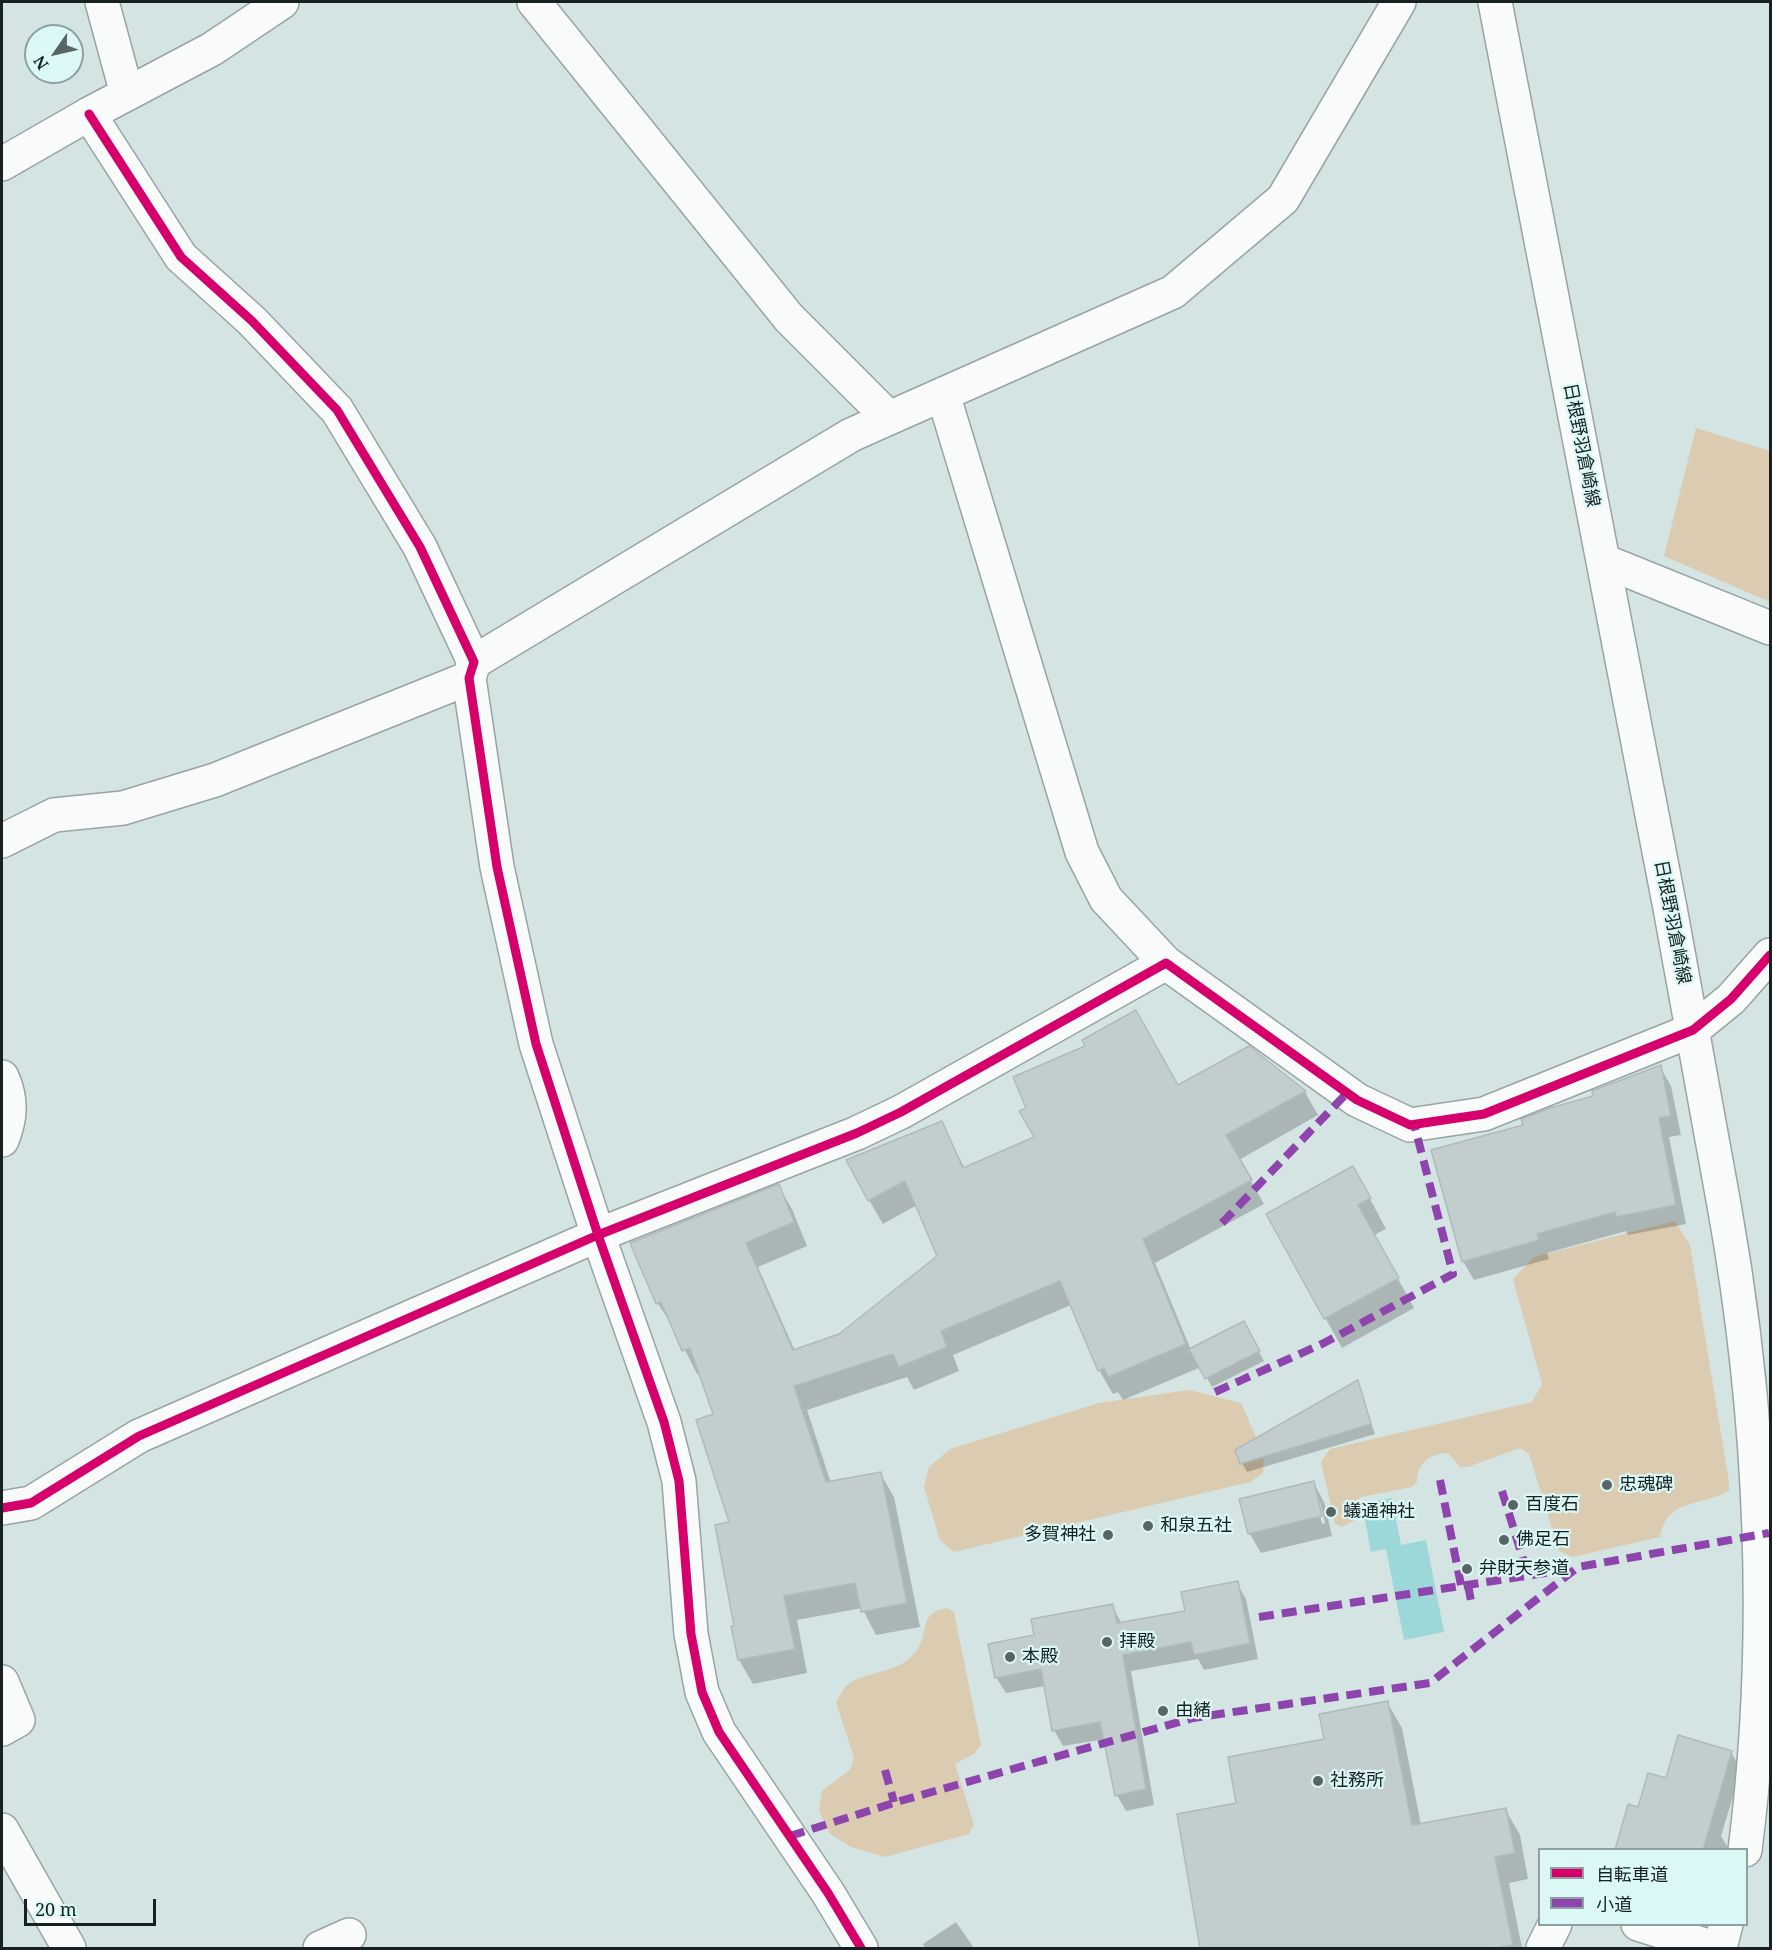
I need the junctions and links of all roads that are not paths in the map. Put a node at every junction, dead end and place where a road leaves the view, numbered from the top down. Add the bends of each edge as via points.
1 (102, 2) edge
2 (282, 2) edge
3 (534, 2) edge
4 (1399, 2) edge
5 (1495, 2) edge
6 (127, 94) junction
7 (89, 114) junction
8 (2, 164) edge
9 (943, 394) junction
10 (889, 418) junction
11 (1604, 561) junction
12 (1770, 628) edge
13 (472, 670) junction
14 (2, 841) edge
15 (1770, 956) edge
16 (1166, 963) junction
17 (1693, 1030) junction
18 (2, 1077) edge
19 (2, 1140) edge
20 (598, 1235) junction
21 (2, 1508) edge
22 (2, 1682) edge
23 (2, 1729) edge
24 (2, 1830) edge
25 (1745, 1848) edge
26 (1555, 1926) edge
27 (1644, 1926) edge
28 (1726, 1926) edge
29 (349, 1935) dead end
30 (69, 1948) edge
31 (320, 1948) edge
32 (861, 1948) edge
33 (1543, 1948) edge
34 (1714, 1948) edge
35 (1720, 1948) edge

1 - 6 street
2 - 6 street via 212,49
3 - 10 street via 789,318
4 - 9 street via 1282,199 1173,292
5 - 11 street, 日根野羽倉崎線
6 - 7 street
7 - 8 street
7 - 13 street via 181,257 252,321 337,410 420,547
9 - 10 street
9 - 16 street via 1082,852 1106,899
10 - 13 street via 851,435
11 - 12 street
11 - 17 street, 日根野羽倉崎線
13 - 14 street via 215,780 123,808 54,816
13 - 20 street via 497,867 536,1044
15 - 17 street via 1731,999
16 - 17 street via 1356,1100 1410,1125 1484,1114
16 - 20 street via 901,1112
17 - 25 street, 日根野羽倉崎線 via 1748,1336 1769,1533 1769,1684 1754,1812
18 - 19 street via 8,1091 9,1121
20 - 21 street via 139,1436 31,1503
20 - 32 street via 664,1422 679,1480 691,1634 702,1692 719,1732
22 - 23 street via 18,1720
24 - 30 street
26 - 33 street
27 - 34 street
28 - 35 street
29 - 31 street

